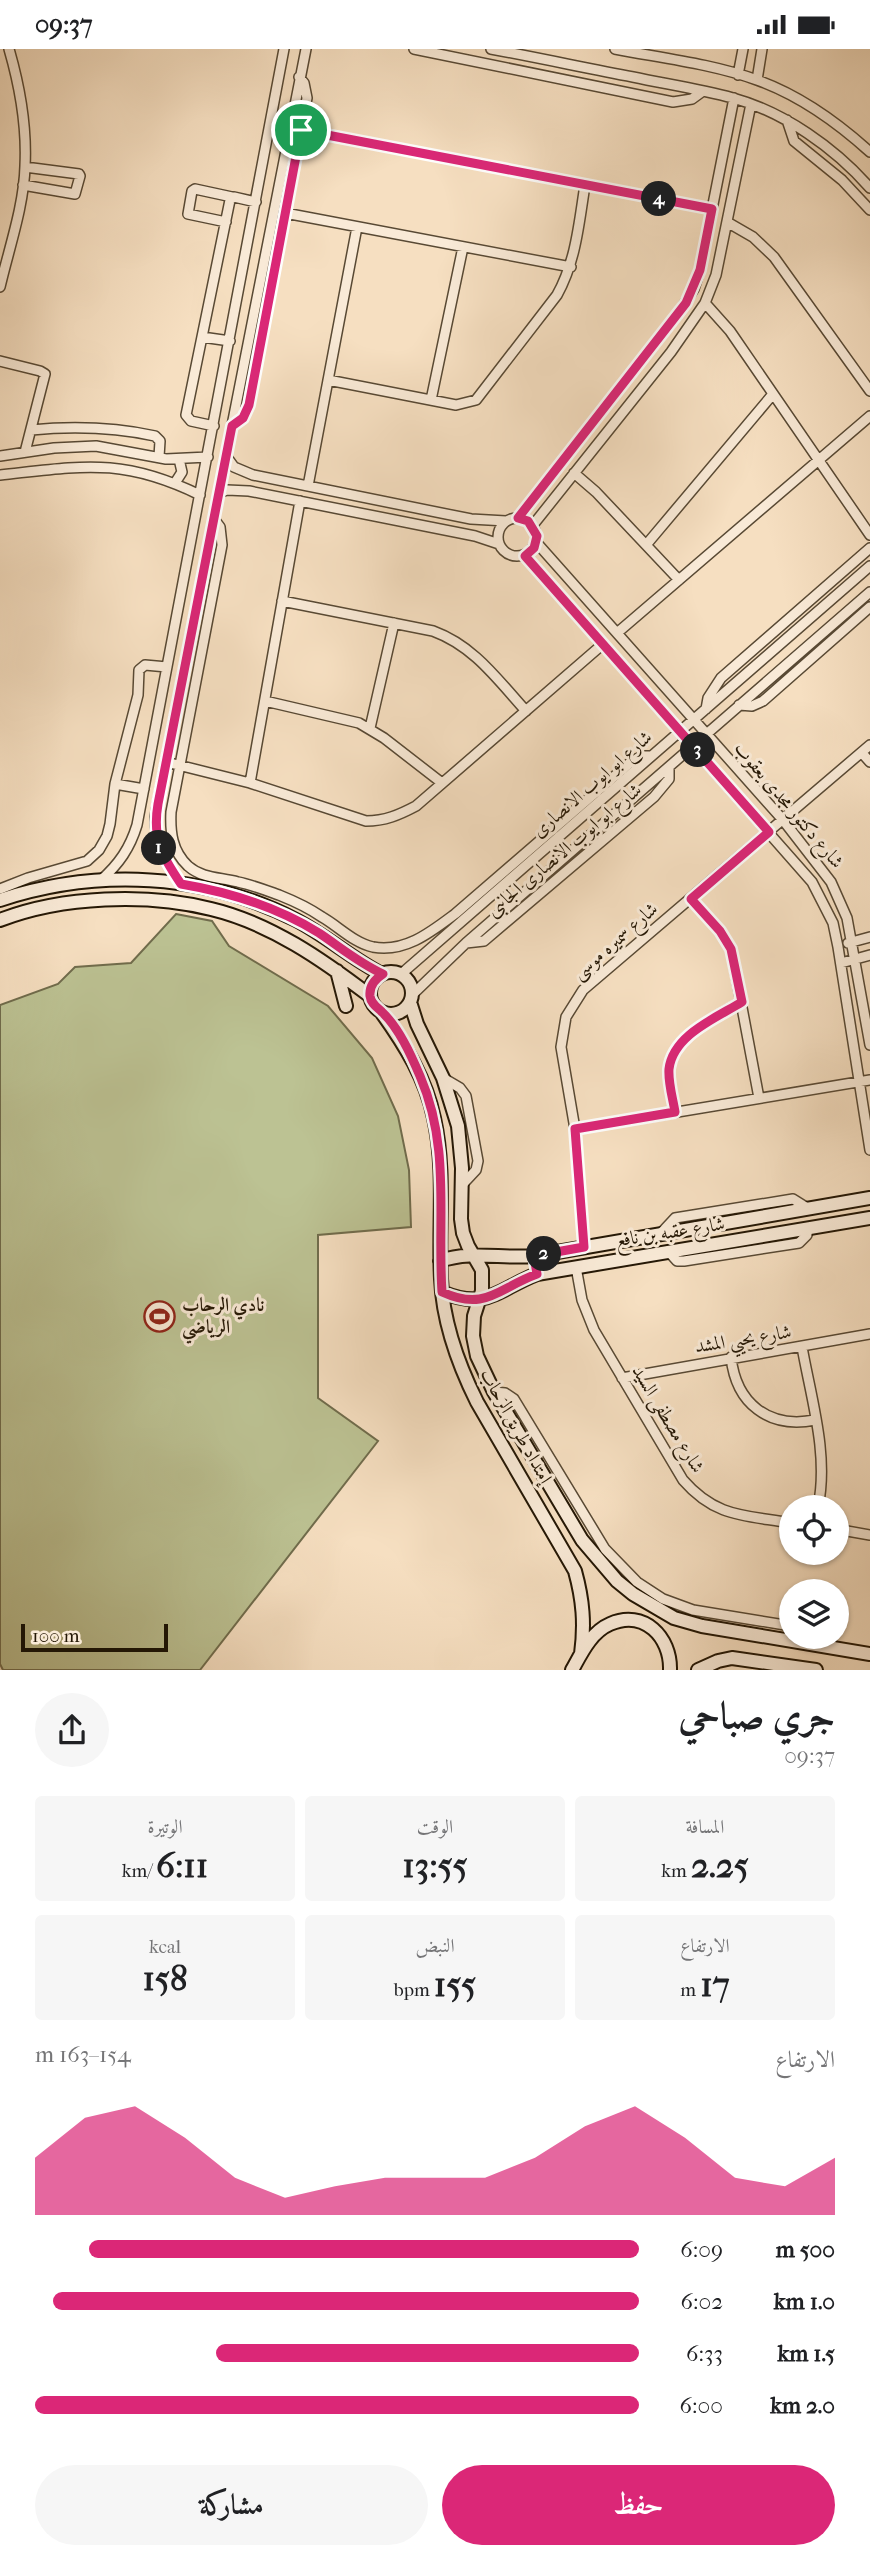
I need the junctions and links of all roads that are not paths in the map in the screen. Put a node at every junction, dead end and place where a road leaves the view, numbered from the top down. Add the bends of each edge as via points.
1 (9, 49) edge
2 (284, 49) edge
3 (306, 49) edge
4 (414, 49) edge
5 (491, 49) edge
6 (615, 49) edge
7 (743, 49) edge
8 (762, 49) edge
9 (738, 75) junction
10 (299, 76) junction
11 (757, 80) junction
12 (703, 91) junction
13 (734, 98) junction
14 (751, 104) junction
15 (787, 120) junction
16 (301, 130) junction
17 (870, 152) edge
18 (25, 167) junction
19 (23, 185) junction
20 (585, 185) junction
21 (870, 188) edge
22 (233, 197) junction
23 (256, 202) junction
24 (712, 209) junction
25 (870, 209) edge
26 (285, 212) junction
27 (226, 222) junction
28 (727, 222) junction
29 (356, 227) junction
30 (463, 247) junction
31 (571, 267) junction
32 (0, 287) edge
33 (705, 303) junction
34 (202, 337) junction
35 (230, 341) junction
36 (0, 361) edge
37 (328, 380) junction
38 (870, 391) edge
39 (773, 394) junction
40 (431, 400) junction
41 (870, 416) edge
42 (214, 426) junction
43 (232, 426) junction
44 (31, 430) junction
45 (24, 452) junction
46 (0, 456) edge
47 (226, 456) junction
48 (159, 457) junction
49 (208, 457) junction
50 (179, 459) junction
51 (819, 460) junction
52 (574, 473) junction
53 (0, 475) edge
54 (175, 483) junction
55 (309, 486) junction
56 (219, 493) junction
57 (200, 495) junction
58 (300, 501) junction
59 (518, 518) junction
60 (214, 519) junction
61 (506, 521) junction
62 (533, 525) junction
63 (870, 535) edge
64 (536, 542) junction
65 (499, 544) junction
66 (646, 545) junction
67 (870, 548) edge
68 (525, 556) junction
69 (870, 566) edge
70 (679, 580) junction
71 (870, 592) edge
72 (282, 601) junction
73 (870, 607) edge
74 (394, 623) junction
75 (617, 633) junction
76 (603, 644) junction
77 (167, 667) junction
78 (265, 701) junction
79 (739, 705) junction
80 (705, 709) junction
81 (526, 711) junction
82 (693, 719) junction
83 (156, 725) junction
84 (173, 725) junction
85 (370, 728) junction
86 (680, 730) junction
87 (706, 734) junction
88 (693, 745) junction
89 (870, 745) edge
90 (862, 753) junction
91 (166, 762) junction
92 (870, 762) edge
93 (181, 765) junction
94 (250, 783) junction
95 (442, 783) junction
96 (115, 784) junction
97 (144, 789) junction
98 (139, 814) junction
99 (155, 817) junction
100 (782, 820) junction
101 (769, 832) junction
102 (101, 880) junction
103 (181, 884) junction
104 (1, 894) edge
105 (691, 899) junction
106 (458, 918) junction
107 (0, 920) edge
108 (870, 937) edge
109 (851, 943) junction
110 (838, 947) junction
111 (870, 955) edge
112 (854, 960) junction
113 (841, 963) junction
114 (337, 971) junction
115 (383, 974) junction
116 (400, 975) junction
117 (370, 996) junction
118 (410, 999) junction
119 (742, 1002) junction
120 (346, 1006) dead end
121 (383, 1013) junction
122 (870, 1045) edge
123 (870, 1080) edge
124 (859, 1081) junction
125 (759, 1098) junction
126 (675, 1112) junction
127 (575, 1129) junction
128 (870, 1150) edge
129 (870, 1198) edge
130 (868, 1220) edge
131 (584, 1247) junction
132 (472, 1254) junction
133 (534, 1256) junction
134 (440, 1261) junction
135 (576, 1267) junction
136 (537, 1274) junction
137 (442, 1292) junction
138 (479, 1300) junction
139 (870, 1334) edge
140 (802, 1347) junction
141 (732, 1357) junction
142 (622, 1377) junction
143 (815, 1420) junction
144 (818, 1495) edge
145 (779, 1521) edge
146 (849, 1531) edge
147 (870, 1535) edge
148 (599, 1553) junction
149 (652, 1607) junction
150 (643, 1621) junction
151 (732, 1624) junction
152 (779, 1626) edge
153 (779, 1633) edge
154 (849, 1648) edge
155 (581, 1654) junction
156 (870, 1654) edge
157 (572, 1670) edge
158 (670, 1670) edge
159 (698, 1670) edge
160 (816, 1670) edge

1 - 18 street via 23,109
2 - 23 street
3 - 10 street
4 - 12 street via 673,102 692,99
5 - 12 street
6 - 9 street
7 - 9 street
8 - 11 street
9 - 11 street
10 - 16 street via 307,98
10 - 43 street
11 - 17 street via 808,106
12 - 13 street
13 - 14 street
13 - 24 street
14 - 15 street
14 - 28 street
15 - 21 street via 850,167
15 - 25 street via 794,141
16 - 20 street
16 - 26 street
18 - 19 street
18 - 19 street via 80,175 75,194
19 - 32 street
20 - 24 street
20 - 31 street
22 - 23 street
22 - 27 street
22 - 27 street via 192,191 188,214
23 - 35 street
24 - 59 street via 700,270 686,303
26 - 29 street
26 - 43 street via 249,405 243,418
27 - 34 street
28 - 33 street
28 - 38 street via 774,257
29 - 30 street
29 - 37 street
30 - 31 street
30 - 40 street
31 - 40 street via 557,295 481,396 463,405
33 - 39 street via 723,321
33 - 52 street
34 - 35 street
34 - 42 street via 186,415 191,421
35 - 42 street
36 - 44 street via 44,374
37 - 40 street
37 - 55 street
39 - 51 street
39 - 66 street
41 - 51 street
42 - 49 street
43 - 47 street
44 - 45 street
44 - 48 street via 90,427 155,436 160,441
45 - 46 street
45 - 48 street via 96,446
47 - 55 street via 243,472
47 - 56 street
48 - 50 street
49 - 50 street
49 - 57 street
50 - 54 street via 182,472
51 - 63 street
51 - 70 street
52 - 62 street
52 - 66 street
53 - 54 street via 94,466 138,471
54 - 57 street
55 - 61 street via 479,520
56 - 58 street via 237,489
56 - 60 street
57 - 77 street
58 - 65 street
58 - 72 street
59 - 61 street
59 - 62 street
60 - 84 street
60 - 93 street via 222,545
61 - 65 street via 498,532
62 - 64 street
64 - 68 street
64 - 75 street, شارع دكتور مجدى يعقوب
65 - 68 street via 512,557
66 - 70 street
67 - 80 street via 720,678
68 - 76 street, شارع دكتور مجدى يعقوب
69 - 80 street, شارع ابو ايوب الانصارى
70 - 75 street
71 - 79 street, شارع ابو ايوب الانصارى
72 - 74 street
72 - 78 street
73 - 79 street via 763,701
74 - 81 street via 433,631 461,644
74 - 85 street
75 - 82 street, شارع دكتور مجدى يعقوب
76 - 81 street
76 - 86 street, شارع دكتور مجدى يعقوب
77 - 83 street
77 - 96 street via 145,665 139,670 138,695
78 - 85 street
78 - 94 street
79 - 87 street, شارع ابو ايوب الانصارى
80 - 82 street, شارع ابو ايوب الانصارى
81 - 95 street
82 - 86 street, شارع ابو ايوب الانصارى
82 - 87 street, شارع دكتور مجدى يعقوب
83 - 84 street
83 - 97 street
84 - 91 street
85 - 95 street
86 - 88 street, شارع دكتور مجدى يعقوب
86 - 106 street, شارع ابو ايوب الانصارى
87 - 88 street, شارع ابو ايوب الانصارى
87 - 100 street, شارع دكتور مجدى يعقوب
88 - 101 street, شارع دكتور مجدى يعقوب
88 - 118 street, شارع ابو ايوب الانصارى via 466,943
89 - 90 street, شارع سميره موسى
90 - 92 street
90 - 100 street, شارع سميره موسى
91 - 93 street
91 - 99 street
93 - 94 street
93 - 106 street via 171,836 180,856 196,872 293,901 373,947 408,943
94 - 95 street via 348,817 373,821 398,816
96 - 97 street
96 - 104 street via 107,837 99,850 87,861 28,878
97 - 98 street
98 - 99 street
98 - 102 street via 124,856
99 - 103 street via 160,850
100 - 101 street, شارع سميره موسى
100 - 109 street, شارع دكتور مجدى يعقوب via 831,882
101 - 105 street, شارع سميره موسى
101 - 110 street, شارع دكتور مجدى يعقوب via 818,892 833,923
102 - 103 street
102 - 104 street
103 - 115 street via 219,891 273,910
105 - 119 street via 731,949
105 - 127 street, شارع سميره موسى via 583,990 566,1017 561,1047
106 - 116 street, شارع ابو ايوب الانصارى
107 - 114 street via 57,905 152,900 211,909 268,931
108 - 109 street
109 - 110 street
109 - 112 street, شارع دكتور مجدى يعقوب
110 - 113 street, شارع دكتور مجدى يعقوب
111 - 112 street
112 - 113 street
112 - 122 street, شارع دكتور مجدى يعقوب
113 - 124 street, شارع دكتور مجدى يعقوب
114 - 117 street
114 - 120 street
115 - 116 street
115 - 117 street via 373,983
116 - 118 street via 409,983
117 - 121 street
118 - 121 street via 395,1014
118 - 132 street, إمتداد طريق الرحاب via 443,1078 457,1126 461,1219
119 - 125 street
119 - 126 street via 688,1036 676,1050 669,1069
121 - 134 street, إمتداد طريق الرحاب via 411,1056 434,1116 441,1154
123 - 124 street
124 - 125 street
124 - 128 street, شارع دكتور مجدى يعقوب
125 - 126 street
126 - 127 street
127 - 131 street, شارع سميره موسى
129 - 131 street, شارع عقبه بن نافع
130 - 135 street, شارع عقبه بن نافع
131 - 133 street, شارع عقبه بن نافع
132 - 133 street, شارع عقبه بن نافع
132 - 134 street, شارع عقبه بن نافع
132 - 138 street, إمتداد طريق الرحاب via 482,1270
133 - 136 street
134 - 137 street, إمتداد طريق الرحاب
135 - 136 street, شارع عقبه بن نافع
135 - 142 street, شارع مصطفى السيد via 587,1315
136 - 138 street, شارع عقبه بن نافع
137 - 138 street
137 - 155 street, إمتداد طريق الرحاب via 466,1380 575,1571 583,1608
138 - 148 street, إمتداد طريق الرحاب via 473,1336 494,1392
139 - 140 street, شارع يحيي المشد
140 - 141 street, شارع يحيي المشد
140 - 143 street
141 - 142 street, شارع يحيي المشد
141 - 143 street via 743,1396 763,1414 789,1422
142 - 145 street, شارع مصطفى السيد via 683,1480 704,1501 732,1513
143 - 144 street via 821,1473
146 - 147 street
148 - 149 street, إمتداد طريق الرحاب via 617,1581
148 - 151 street via 663,1599
149 - 150 street
149 - 151 street, إمتداد طريق الرحاب via 683,1621
150 - 155 street via 610,1624
150 - 158 street via 662,1637 670,1655
151 - 152 street
151 - 153 street, إمتداد طريق الرحاب
154 - 156 street, إمتداد طريق الرحاب
155 - 157 street
159 - 160 street via 732,1658

